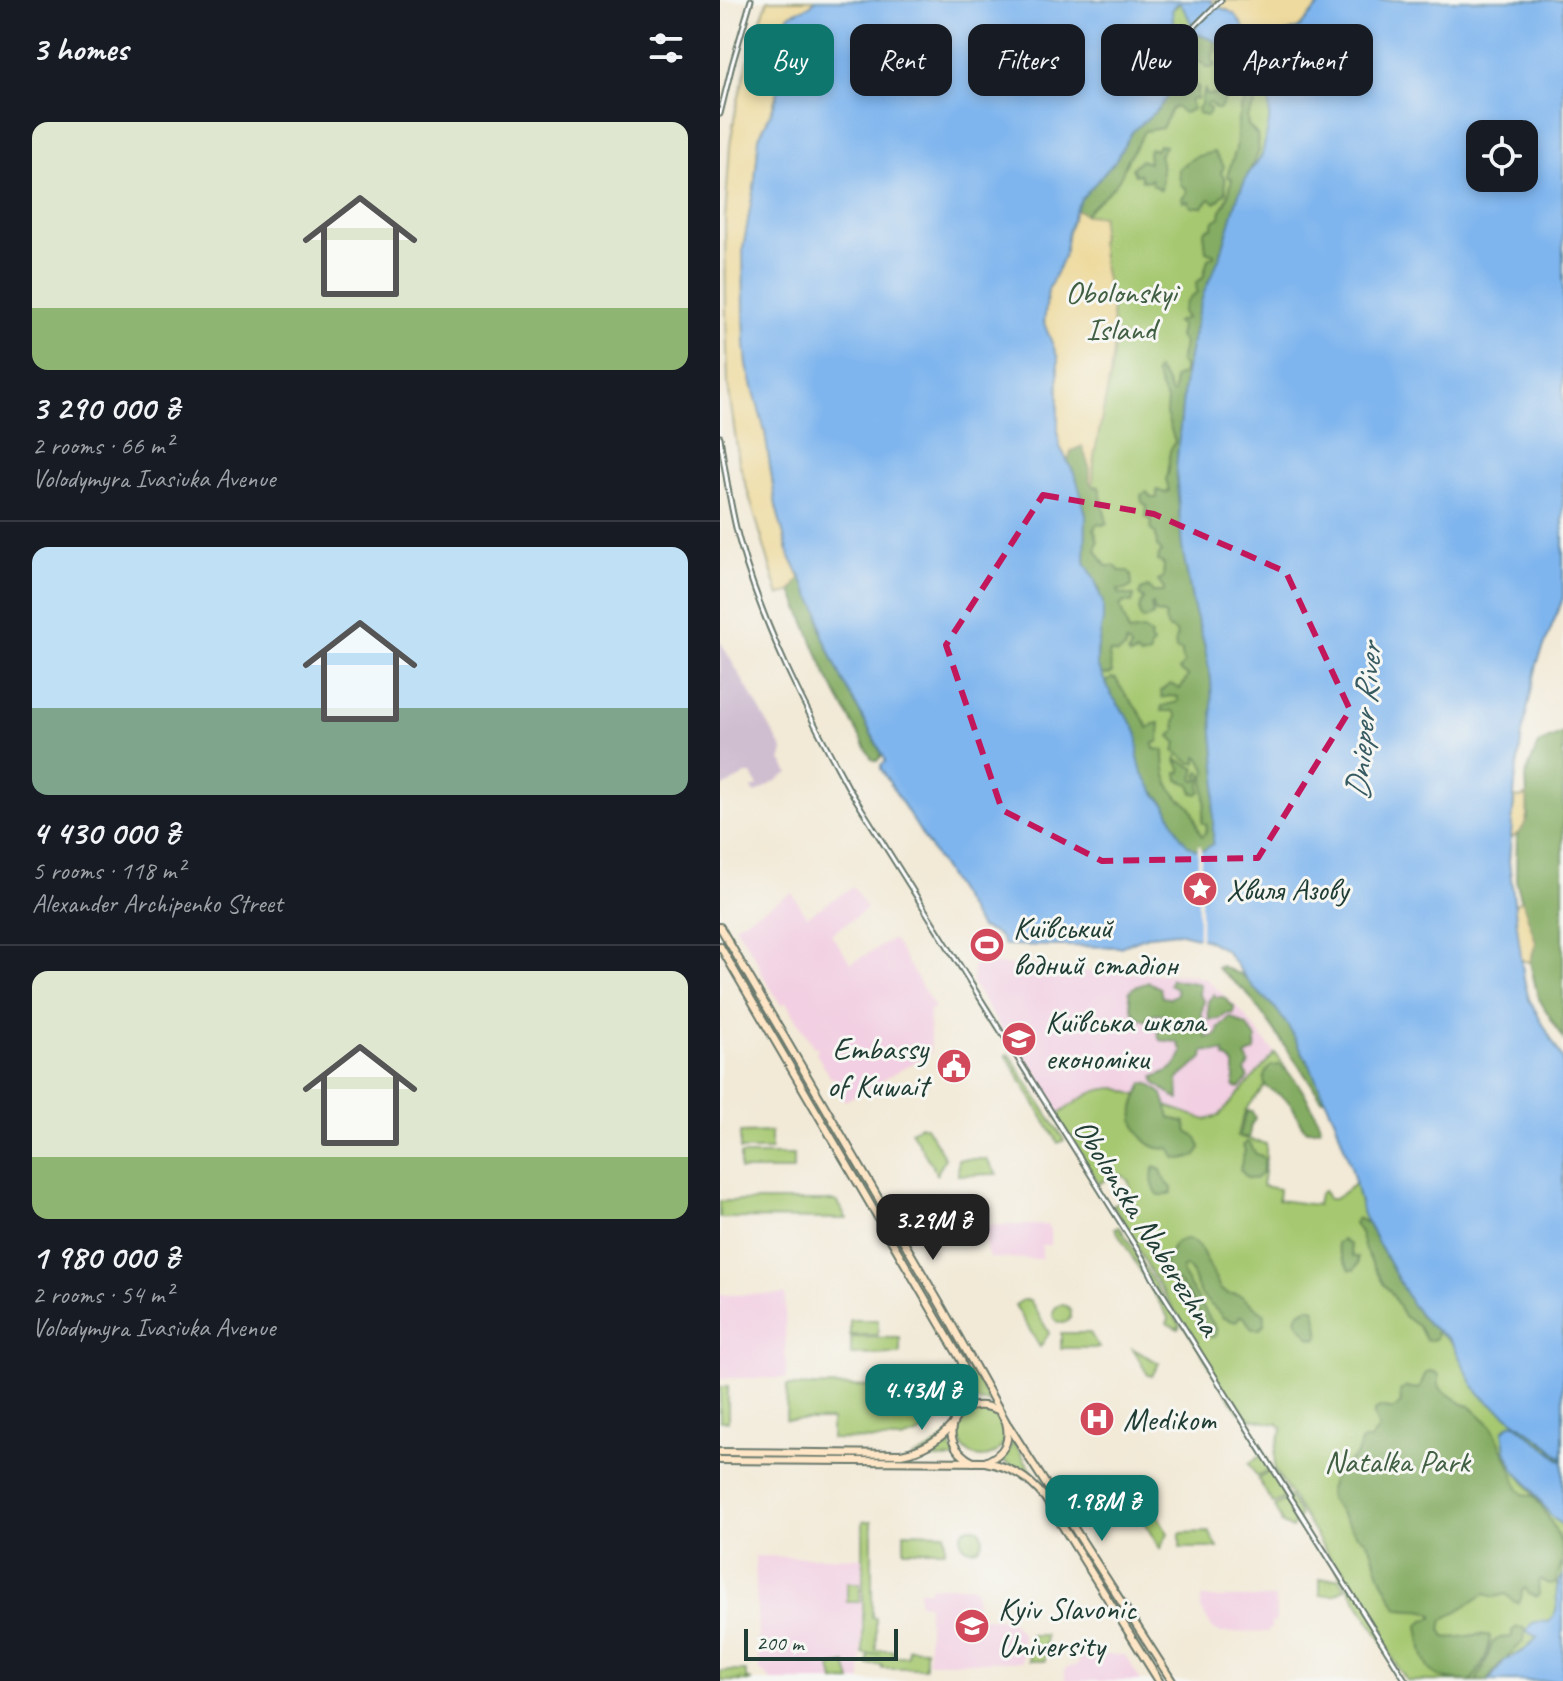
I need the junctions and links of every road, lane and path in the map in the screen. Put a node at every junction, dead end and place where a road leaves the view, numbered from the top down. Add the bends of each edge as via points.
1 (751, 0) edge
2 (1221, 0) edge
3 (1197, 24) edge
4 (720, 114) edge
5 (720, 437) edge
6 (720, 927) edge
7 (720, 946) edge
8 (837, 1129) junction
9 (829, 1133) junction
10 (1000, 1411) junction
11 (958, 1415) junction
12 (1006, 1422) junction
13 (953, 1424) junction
14 (720, 1452) edge
15 (720, 1460) edge
16 (975, 1462) junction
17 (985, 1462) junction
18 (1159, 1681) edge
19 (1172, 1681) edge
20 (1406, 1681) edge

1 - 4 street
2 - 3 street
5 - 20 street, Obolonska Naberezhna via 737,530 756,588 829,753
6 - 8 main road
7 - 9 main road
8 - 9 main road
8 - 10 main road
9 - 11 main road via 961,1360 965,1392
10 - 11 main road via 982,1405
10 - 12 main road
11 - 13 main road
12 - 17 main road via 1005,1447
12 - 19 main road
13 - 14 main road via 926,1447 901,1454
13 - 16 main road via 953,1443
15 - 16 main road
16 - 17 main road
17 - 18 main road via 1024,1477 1045,1498

